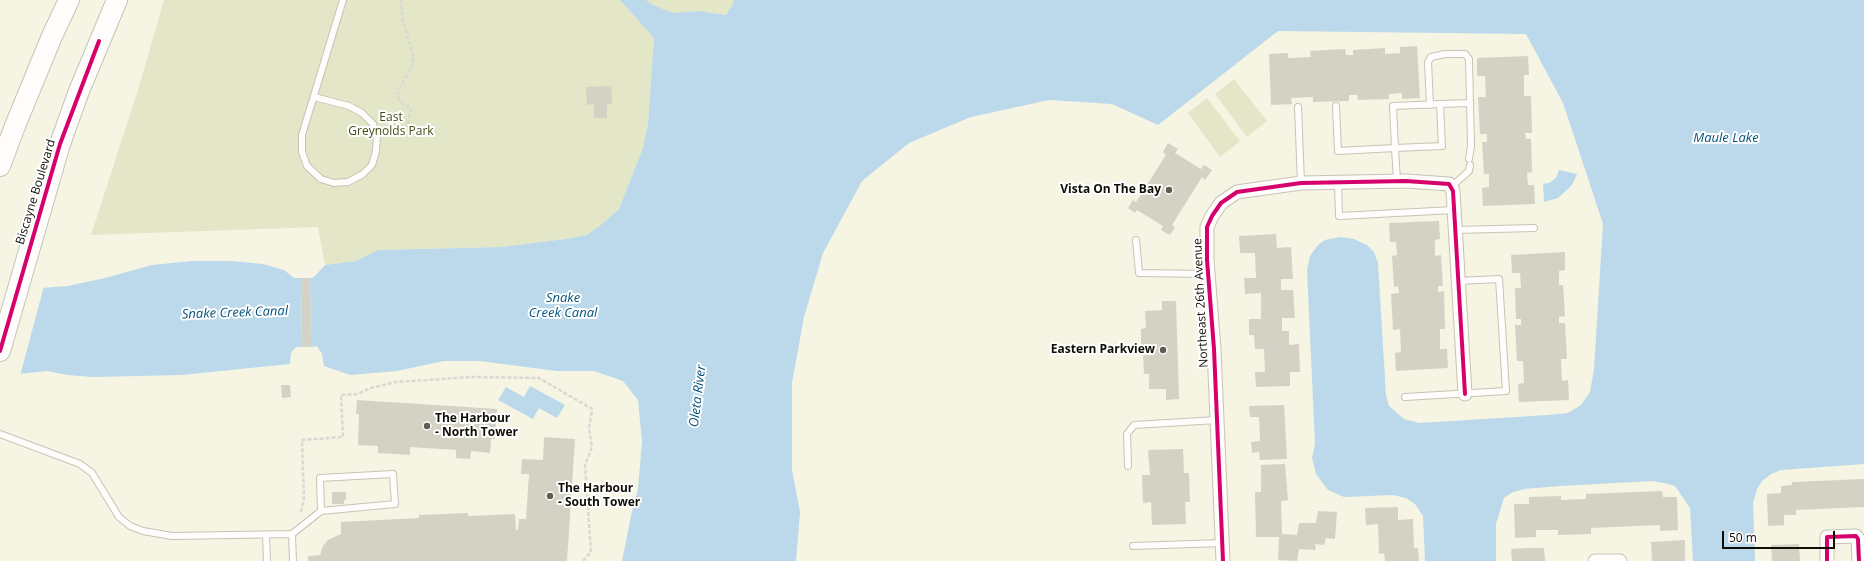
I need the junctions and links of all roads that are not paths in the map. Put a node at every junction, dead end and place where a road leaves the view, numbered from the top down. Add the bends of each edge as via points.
1 (70, 0) edge
2 (116, 0) edge
3 (343, 0) edge
4 (314, 97) junction
5 (1470, 103) junction
6 (1440, 104) junction
7 (1430, 105) junction
8 (1336, 106) dead end
9 (1298, 107) dead end
10 (1395, 148) junction
11 (0, 166) edge
12 (1397, 181) junction
13 (1338, 183) junction
14 (1301, 184) junction
15 (1451, 187) junction
16 (1454, 210) junction
17 (1534, 228) dead end
18 (1455, 230) junction
19 (1136, 240) dead end
20 (1208, 274) junction
21 (1458, 281) junction
22 (0, 351) edge
23 (1465, 394) junction
24 (1405, 398) dead end
25 (1217, 420) junction
26 (0, 434) edge
27 (1128, 466) dead end
28 (321, 511) junction
29 (292, 534) junction
30 (266, 535) junction
31 (1222, 542) junction
32 (1133, 546) dead end
33 (267, 561) edge
34 (293, 561) edge
35 (1223, 561) edge
36 (1595, 561) edge
37 (1620, 561) edge
38 (1827, 561) edge
39 (1859, 561) edge

1 - 11 main road via 49,43
2 - 22 main road, Biscayne Boulevard via 60,144
3 - 4 lane
4 - 4 lane via 302,135 302,152 308,166 321,179 334,183 348,182 363,174 372,165 377,136 373,124 362,113 348,106
5 - 6 lane
5 - 7 lane via 1469,59 1464,54 1445,54 1431,57 1428,62
5 - 15 lane via 1469,171
6 - 7 lane
6 - 10 lane via 1442,146
7 - 10 lane via 1393,106
8 - 10 lane via 1338,151
9 - 14 lane
10 - 12 lane
12 - 13 street, Northeast 26th Avenue
12 - 15 street, Northeast 26th Avenue via 1449,184
13 - 14 street, Northeast 26th Avenue
13 - 16 lane via 1339,216
14 - 20 street, Northeast 26th Avenue via 1237,192 1221,202 1207,227
15 - 16 street
16 - 18 street
17 - 18 lane
18 - 21 street
19 - 20 lane via 1139,272
20 - 25 street, Northeast 26th Avenue
21 - 23 street
21 - 23 lane via 1500,279 1506,391
23 - 24 lane
25 - 27 lane via 1134,425 1127,434
25 - 31 street, Northeast 26th Avenue
26 - 30 lane via 80,464 92,472 119,517 143,532 172,536
28 - 28 lane via 320,478 393,474 395,504
28 - 29 lane
29 - 30 lane
29 - 34 lane
30 - 33 lane
31 - 32 lane
31 - 35 street, Northeast 26th Avenue
36 - 37 street
38 - 39 street via 1827,537 1856,536

